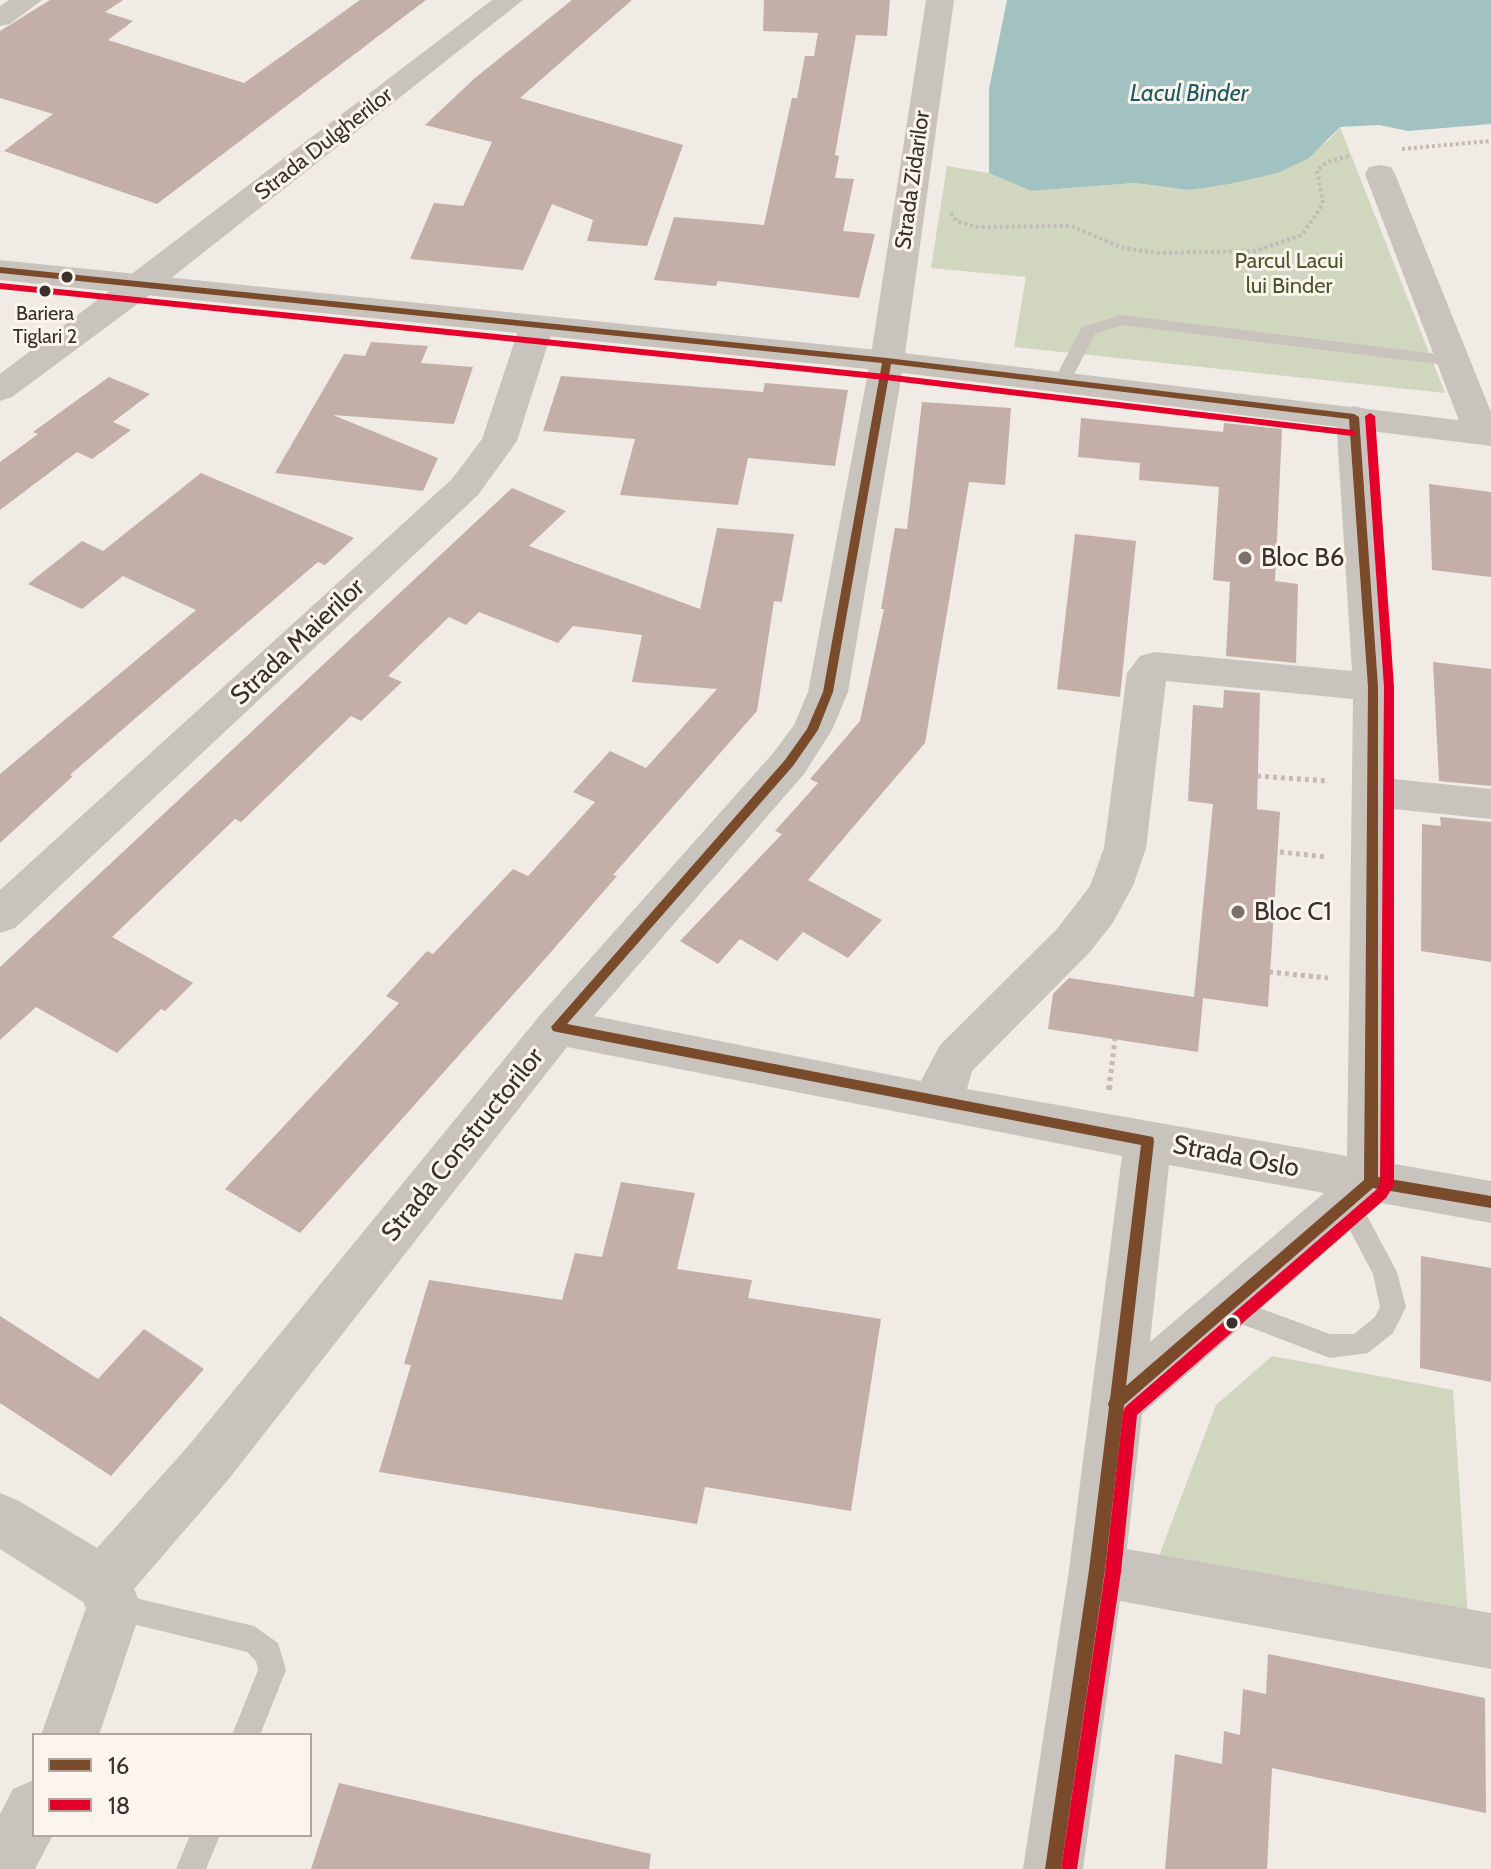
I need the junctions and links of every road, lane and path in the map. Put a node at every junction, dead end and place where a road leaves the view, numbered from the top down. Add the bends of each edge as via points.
1 (28, 0) edge
2 (509, 0) edge
3 (940, 0) edge
4 (0, 18) edge
5 (1327, 162) dead end
6 (1380, 174) dead end
7 (948, 205) dead end
8 (0, 270) edge
9 (139, 287) junction
10 (536, 328) junction
11 (887, 361) junction
12 (1454, 361) junction
13 (1063, 380) junction
14 (0, 390) edge
15 (1354, 417) junction
16 (1487, 434) edge
17 (1373, 687) junction
18 (1257, 776) dead end
19 (1374, 788) junction
20 (1491, 804) edge
21 (0, 916) edge
22 (1269, 972) dead end
23 (1372, 982) junction
24 (557, 1027) junction
25 (1115, 1039) dead end
26 (941, 1104) junction
27 (1126, 1137) junction
28 (1359, 1192) junction
29 (1491, 1202) edge
30 (1227, 1307) junction
31 (1115, 1404) junction
32 (0, 1519) edge
33 (1097, 1570) junction
34 (109, 1595) junction
35 (1491, 1641) edge
36 (71, 1733) edge
37 (247, 1733) edge
38 (32, 1814) edge
39 (204, 1837) edge
40 (3, 1869) edge
41 (191, 1869) edge
42 (1053, 1869) edge

1 - 4 street
2 - 9 street, Strada Dulgherilor
3 - 11 street, Strada Zidarilor
5 - 7 path via 1317,170 1323,204 1317,218 1302,235 1255,251 1158,253 1123,248 1071,226 977,227 956,221
6 - 12 street
8 - 9 street
9 - 10 street
9 - 14 street, Strada Dulgherilor
10 - 11 street
10 - 21 street, Strada Maierilor via 499,441 465,487
11 - 13 street
11 - 24 street, Strada Constructorilor via 828,692 812,730 789,763
12 - 13 lane via 1121,320 1088,331
12 - 16 street
13 - 15 street
15 - 16 street
15 - 17 street
17 - 19 street
17 - 26 street via 1154,666 1147,673 1125,848 1111,886 1073,941 956,1058 946,1073
18 - 19 path
19 - 20 street
19 - 23 street
22 - 23 path
23 - 28 street
24 - 26 street, Strada Oslo
24 - 34 street, Strada Constructorilor
25 - 27 path
26 - 27 street, Strada Oslo
27 - 28 street, Strada Oslo
27 - 31 street
28 - 29 street, Strada Oslo
28 - 30 street
28 - 30 lane via 1393,1307 1384,1325 1359,1345 1330,1346
30 - 31 street
31 - 33 street
32 - 34 street
33 - 35 street
33 - 42 street
34 - 36 street, Strada Constructorilor
34 - 37 lane via 254,1640 268,1653 272,1670
38 - 40 street
39 - 41 lane

